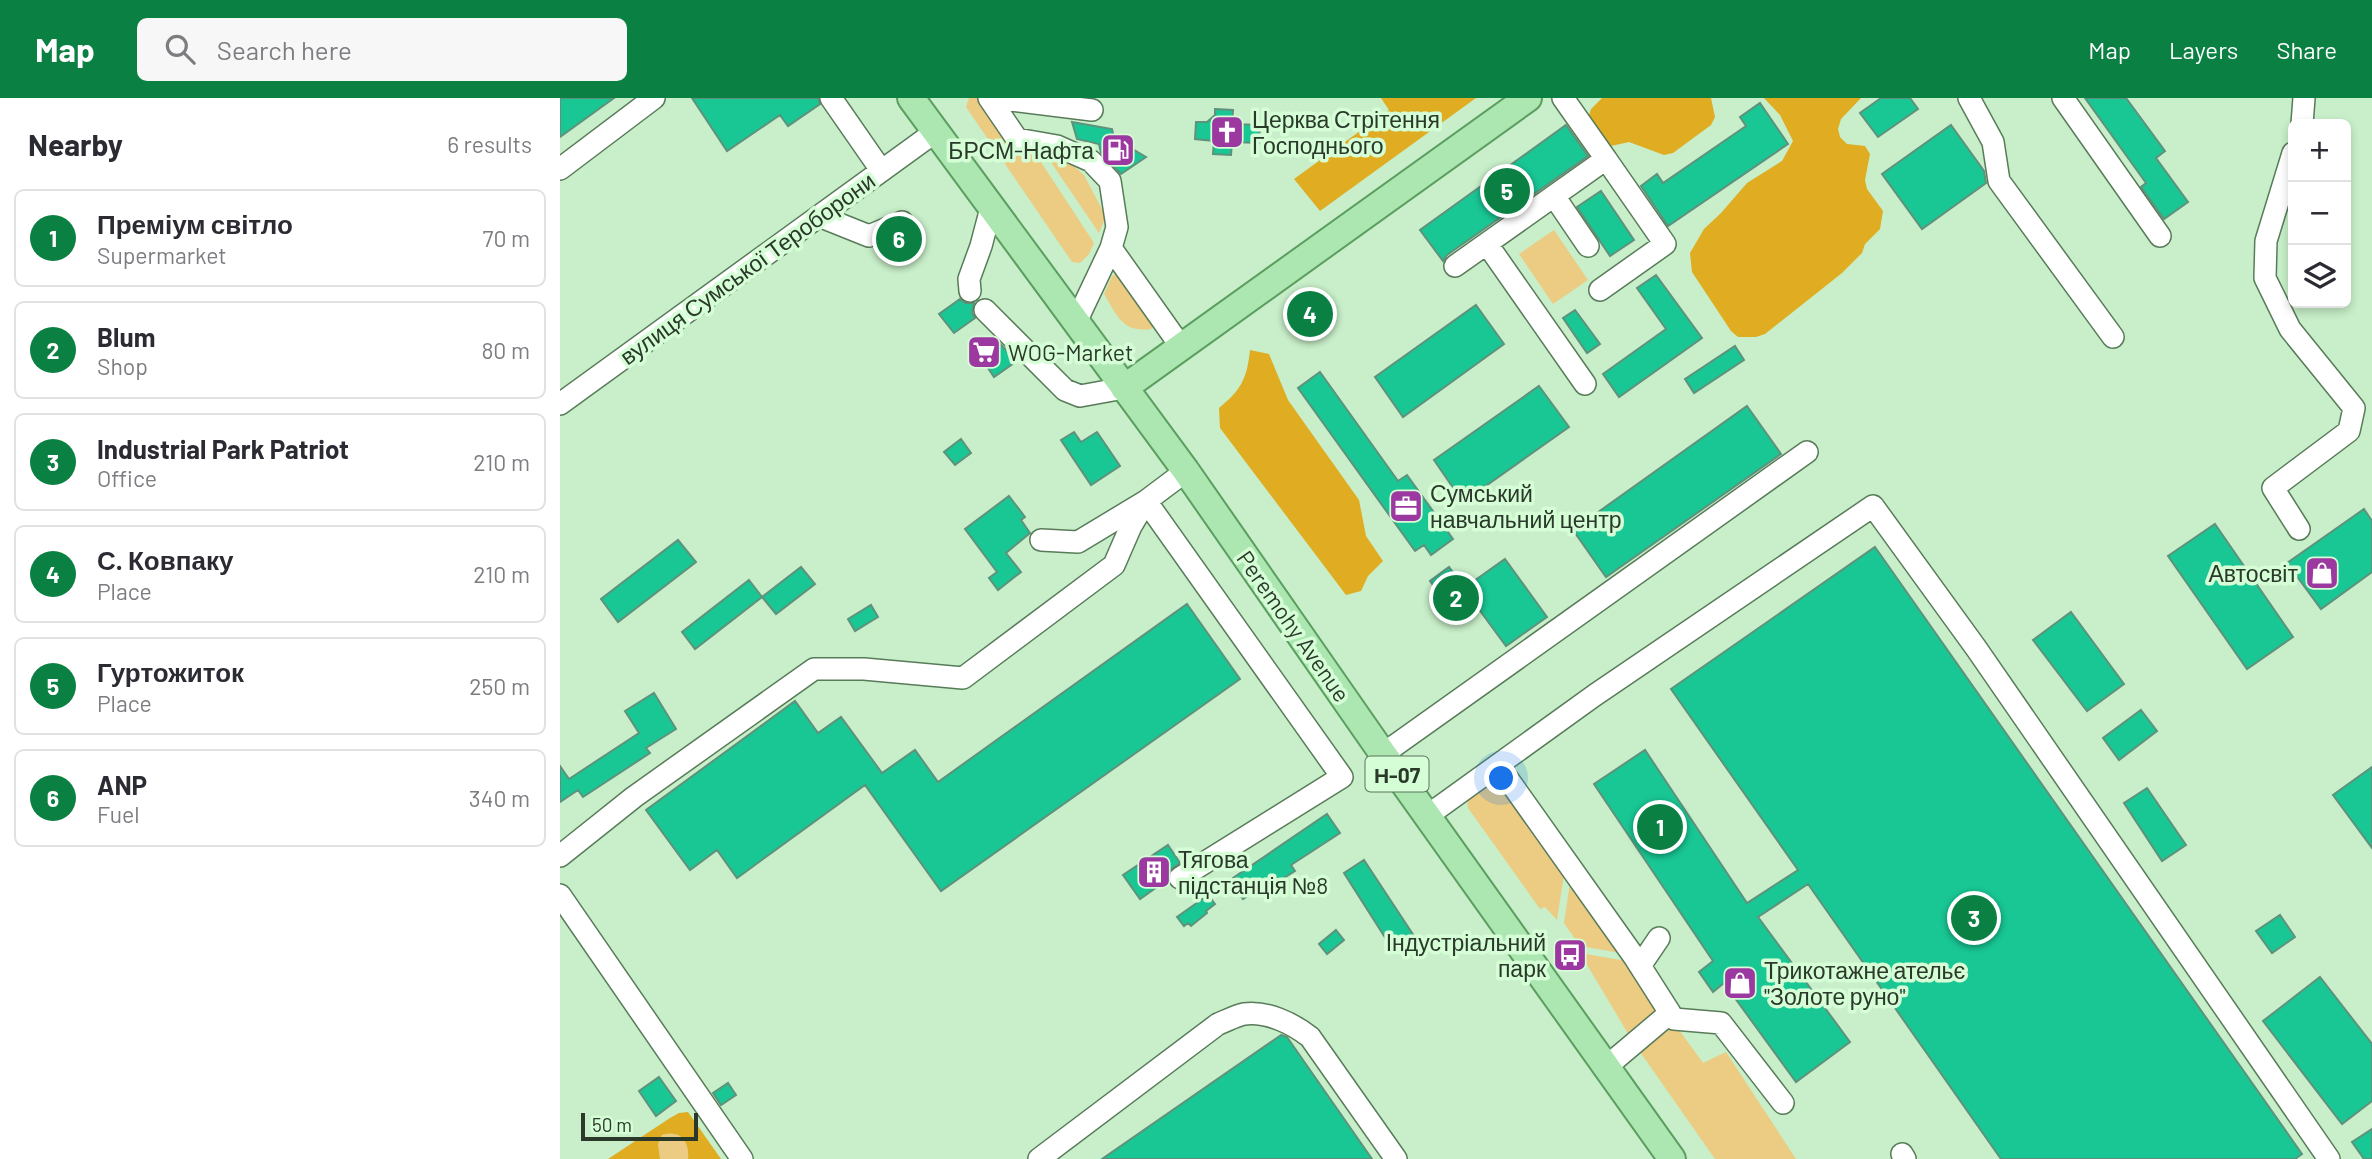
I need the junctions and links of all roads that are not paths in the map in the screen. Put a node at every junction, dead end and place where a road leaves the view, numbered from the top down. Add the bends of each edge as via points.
1 (654, 98) edge
2 (831, 98) edge
3 (911, 98) edge
4 (1528, 98) edge
5 (1563, 98) edge
6 (1969, 98) edge
7 (2063, 98) edge
8 (2304, 98) edge
9 (990, 99) edge
10 (1092, 110) dead end
11 (2302, 119) edge
12 (935, 132) junction
13 (1606, 159) junction
14 (560, 169) edge
15 (2288, 169) edge
16 (881, 170) junction
17 (1554, 196) junction
18 (991, 208) junction
19 (819, 216) junction
20 (902, 222) dead end
21 (2160, 236) dead end
22 (1487, 243) junction
23 (1588, 246) dead end
24 (1111, 248) junction
25 (1455, 266) dead end
26 (1600, 290) dead end
27 (970, 291) dead end
28 (985, 310) dead end
29 (1075, 324) junction
30 (2113, 337) dead end
31 (1182, 348) junction
32 (1585, 384) dead end
33 (1124, 388) junction
34 (560, 404) edge
35 (1807, 452) dead end
36 (1186, 471) junction
37 (1146, 501) junction
38 (2299, 529) dead end
39 (1041, 540) dead end
40 (1383, 754) junction
41 (1498, 765) junction
42 (1427, 816) junction
43 (560, 856) edge
44 (1180, 878) dead end
45 (560, 895) edge
46 (1658, 938) dead end
47 (1640, 966) junction
48 (1670, 1013) junction
49 (1606, 1067) junction
50 (1783, 1103) dead end
51 (742, 1159) edge
52 (1038, 1159) edge
53 (1396, 1159) edge
54 (1672, 1159) edge
55 (2329, 1159) edge

1 - 14 street
2 - 16 street
3 - 12 main road, Peremohy Avenue
4 - 31 main road
5 - 13 street
6 - 30 street via 1993,142 1999,181
7 - 21 street
8 - 11 street
9 - 10 street
9 - 24 street via 1017,139 1057,146 1091,161 1111,181 1117,227
12 - 16 street, вулиця Сумської Тероборони
12 - 18 main road, Peremohy Avenue
13 - 17 street
13 - 26 street via 1665,244
15 - 38 street via 2266,242 2265,278 2290,329 2354,408 2349,431 2273,488
16 - 19 street, вулиця Сумської Тероборони
17 - 22 street
17 - 23 street
18 - 27 street via 969,279
18 - 29 main road, Peremohy Avenue
19 - 20 street via 869,236
19 - 34 street, вулиця Сумської Тероборони
22 - 25 street
22 - 32 street
24 - 29 street
24 - 31 street
28 - 33 street via 1065,390 1080,396
29 - 33 main road, Peremohy Avenue
31 - 33 main road
33 - 36 main road, Peremohy Avenue / Н-07
35 - 40 street
36 - 37 street
36 - 40 main road, Peremohy Avenue / Н-07
37 - 39 street via 1078,542
37 - 43 street via 1114,565 963,678 814,669 634,797
37 - 44 street via 1342,778
40 - 42 main road, Peremohy Avenue / Н-07
41 - 42 street
41 - 47 street
41 - 55 street via 1873,506
42 - 49 main road, Peremohy Avenue / Н-07
45 - 51 street
46 - 47 street
47 - 48 street
48 - 49 street
48 - 50 street via 1674,1019 1721,1023
49 - 54 main road, Peremohy Avenue / Н-07
52 - 53 street via 1218,1024 1242,1014 1261,1014 1297,1027 1310,1038

